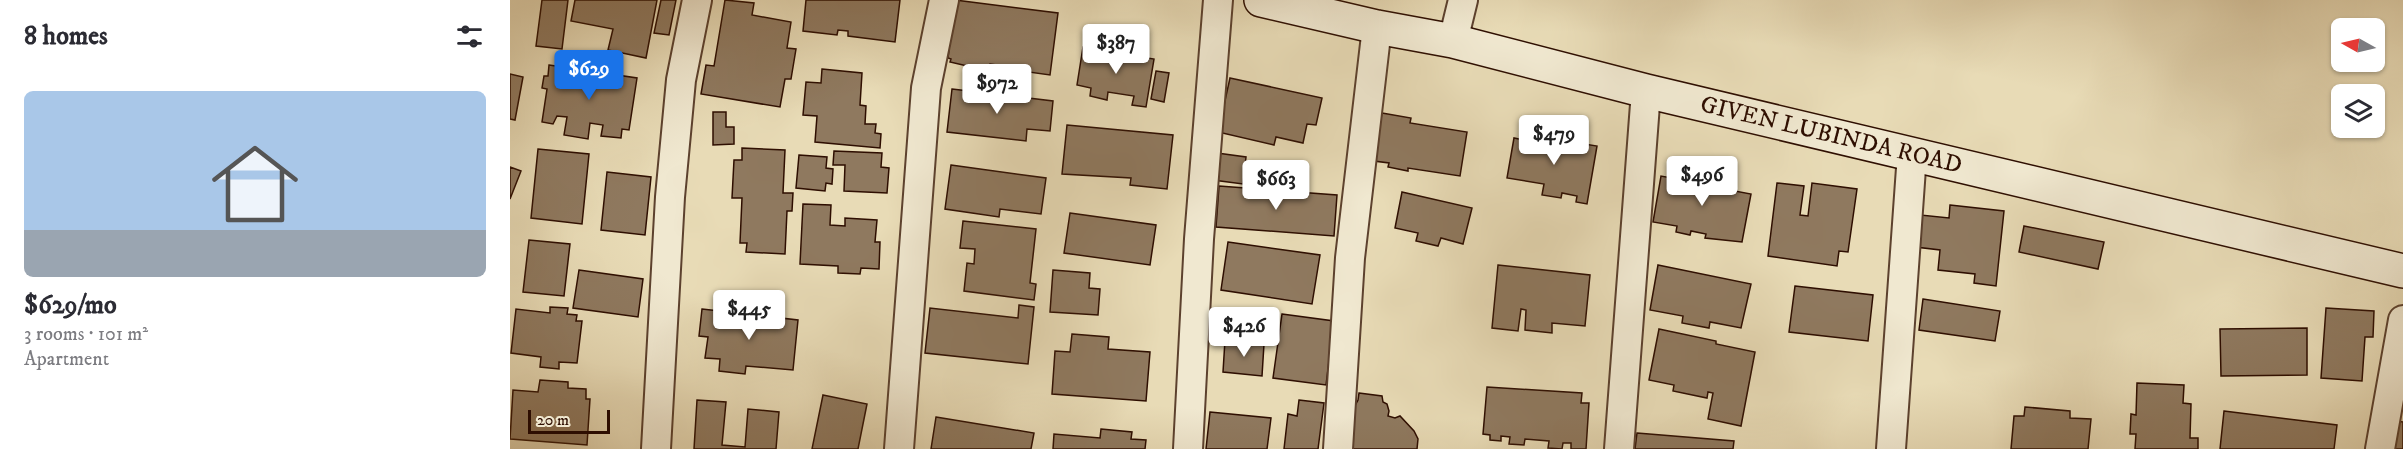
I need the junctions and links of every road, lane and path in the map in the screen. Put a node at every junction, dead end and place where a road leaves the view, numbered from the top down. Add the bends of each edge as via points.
1 (697, 0) edge
2 (944, 0) edge
3 (1218, 0) edge
4 (1261, 0) edge
5 (1462, 0) edge
6 (1377, 27) junction
7 (1453, 41) junction
8 (1646, 91) junction
9 (1912, 154) junction
10 (2403, 271) edge
11 (2403, 320) edge
12 (656, 449) edge
13 (899, 449) edge
14 (1188, 449) edge
15 (1338, 449) edge
16 (1618, 449) edge
17 (1891, 449) edge
18 (2380, 449) edge

1 - 12 street via 681,80 670,197
2 - 13 street via 926,88
3 - 14 street via 1199,238
4 - 6 street, GIVEN LUBINDA ROAD
5 - 7 street
6 - 7 street, GIVEN LUBINDA ROAD
6 - 15 street via 1350,258
7 - 8 street, GIVEN LUBINDA ROAD
8 - 9 street, GIVEN LUBINDA ROAD
8 - 16 street
9 - 10 street, GIVEN LUBINDA ROAD
9 - 17 street
11 - 18 street

